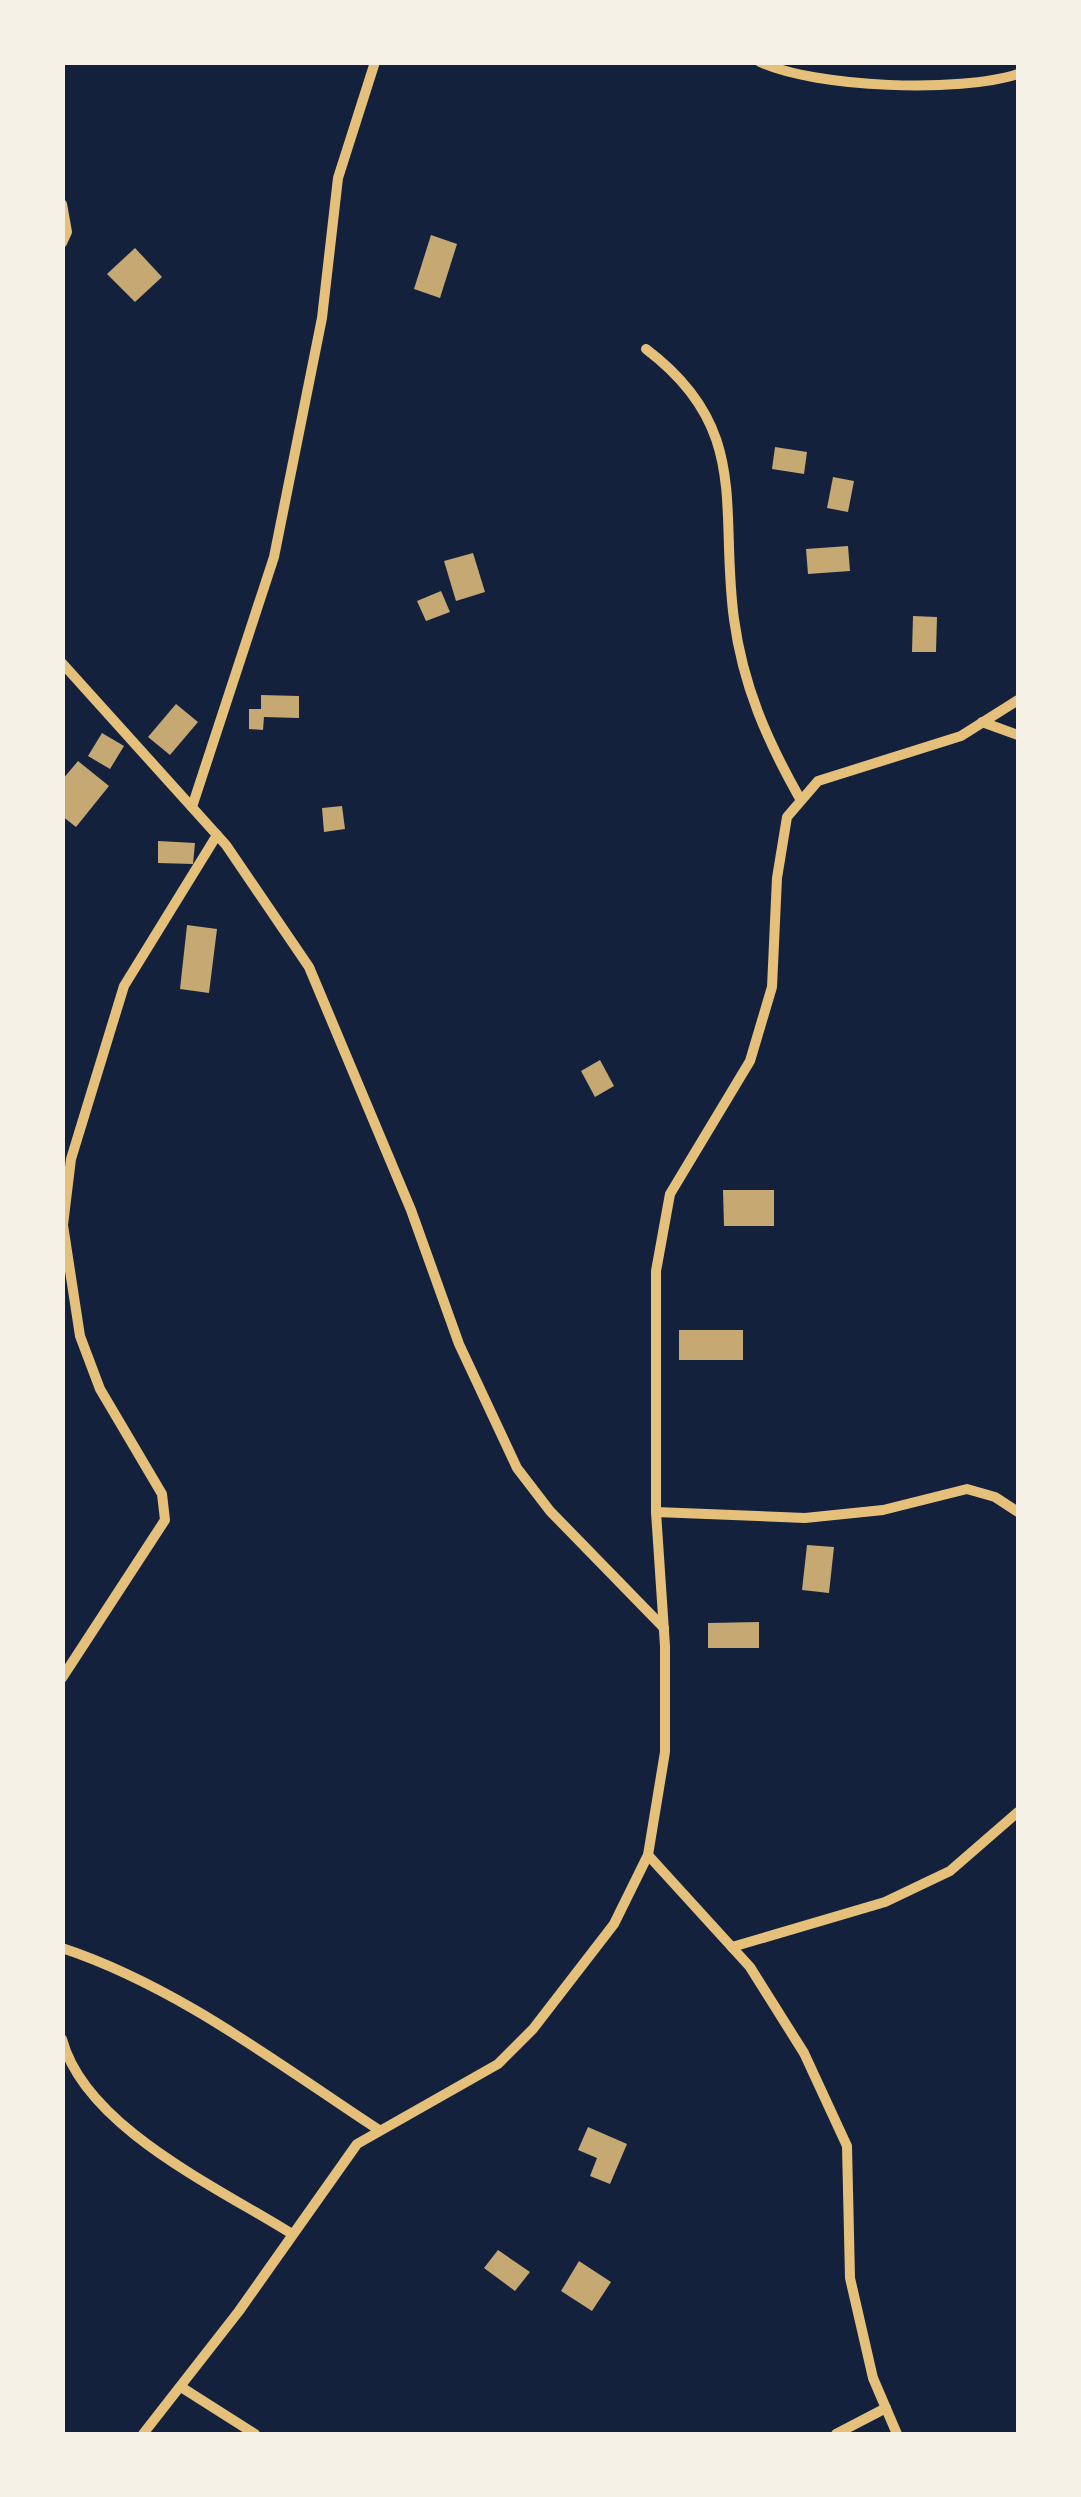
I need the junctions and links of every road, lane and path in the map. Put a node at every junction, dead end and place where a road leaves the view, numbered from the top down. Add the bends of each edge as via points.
1 (375, 62) edge
2 (760, 62) edge
3 (1018, 74) edge
4 (62, 204) edge
5 (62, 243) edge
6 (646, 349) dead end
7 (62, 663) edge
8 (1018, 700) edge
9 (982, 722) junction
10 (1018, 734) edge
11 (800, 797) junction
12 (192, 807) junction
13 (216, 835) junction
14 (656, 1512) junction
15 (1018, 1512) edge
16 (664, 1628) junction
17 (62, 1678) edge
18 (1018, 1812) edge
19 (648, 1856) junction
20 (732, 1947) junction
21 (62, 1948) edge
22 (62, 2039) edge
23 (378, 2130) junction
24 (292, 2234) junction
25 (181, 2386) junction
26 (886, 2408) junction
27 (144, 2434) edge
28 (255, 2434) edge
29 (836, 2434) edge
30 (897, 2434) edge

1 - 12 street via 338,178 322,318 274,556
2 - 3 street via 852,80 958,87
4 - 5 street
6 - 11 street via 682,376 708,420 726,472 734,617 748,689 764,734
7 - 12 street
8 - 9 street
9 - 10 street
9 - 11 street via 961,736 818,780
11 - 14 street via 782,840 772,987 750,1060 670,1194 656,1270
12 - 13 street
13 - 16 street via 309,968 411,1210 459,1344 517,1468
13 - 17 street via 124,986 71,1159 63,1225 80,1336 107,1404 162,1494 165,1520
14 - 15 street via 804,1518 883,1510 967,1489 995,1496
14 - 16 street
16 - 19 street via 664,1752
18 - 20 street via 950,1871 885,1902
19 - 20 street
19 - 23 street via 614,1924 521,2041 498,2064
20 - 26 street via 804,2053 847,2146 850,2278
21 - 23 street via 112,1965 180,2002
22 - 24 street via 94,2100 150,2145
23 - 24 street via 356,2144
24 - 25 street
25 - 27 street
25 - 28 street
26 - 29 street
26 - 30 street

